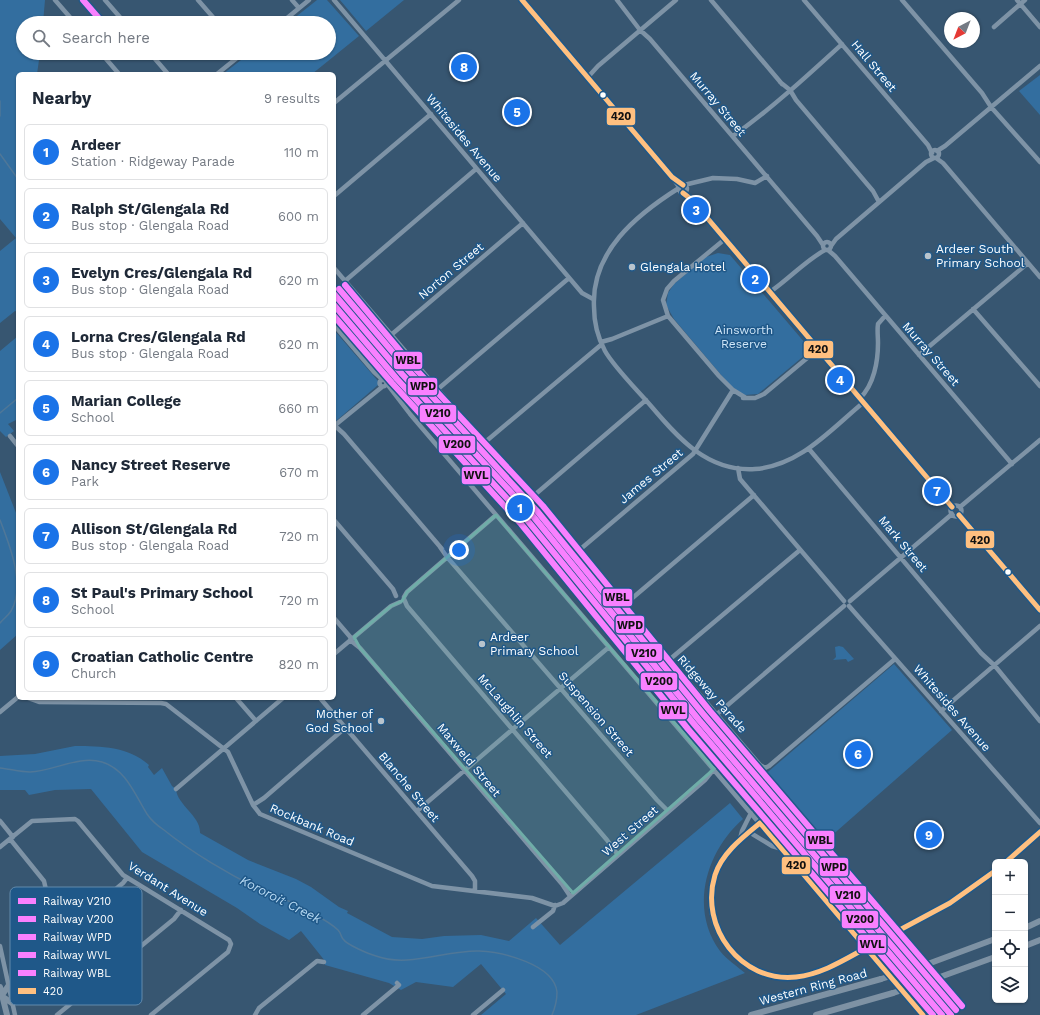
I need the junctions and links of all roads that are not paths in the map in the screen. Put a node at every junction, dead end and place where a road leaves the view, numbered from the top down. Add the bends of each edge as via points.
1 (55, 0) edge
2 (105, 0) edge
3 (198, 0) edge
4 (292, 0) edge
5 (309, 0) edge
6 (334, 0) edge
7 (459, 0) edge
8 (522, 0) edge
9 (617, 0) edge
10 (676, 0) edge
11 (711, 0) edge
12 (804, 0) edge
13 (902, 0) edge
14 (1025, 0) edge
15 (1019, 2) edge
16 (299, 8) junction
17 (69, 16) edge
18 (118, 16) edge
19 (212, 16) edge
20 (289, 16) edge
21 (994, 27) dead end
22 (1040, 27) edge
23 (642, 29) junction
24 (843, 45) junction
25 (107, 60) edge
26 (156, 60) edge
27 (234, 60) edge
28 (384, 60) junction
29 (1040, 66) edge
30 (117, 72) edge
31 (166, 72) edge
32 (219, 72) edge
33 (587, 75) junction
34 (788, 92) junction
35 (336, 101) edge
36 (992, 106) junction
37 (431, 114) junction
38 (734, 138) junction
39 (935, 154) junction
40 (1040, 162) edge
41 (476, 169) junction
42 (767, 176) junction
43 (683, 189) junction
44 (336, 194) edge
45 (881, 200) junction
46 (523, 223) junction
47 (726, 239) junction
48 (827, 246) junction
49 (1028, 263) junction
50 (336, 270) edge
51 (1040, 277) edge
52 (569, 278) junction
53 (345, 281) junction
54 (579, 289) junction
55 (594, 294) junction
56 (771, 294) junction
57 (594, 299) junction
58 (973, 309) junction
59 (668, 316) junction
60 (886, 317) junction
61 (336, 328) edge
62 (391, 335) junction
63 (603, 345) junction
64 (818, 348) junction
65 (919, 355) junction
66 (383, 384) junction
67 (1040, 386) edge
68 (438, 389) junction
69 (732, 392) junction
70 (860, 398) junction
71 (646, 400) junction
72 (864, 402) junction
73 (336, 423) edge
74 (336, 425) edge
75 (10, 436) dead end
76 (1040, 440) edge
77 (484, 443) junction
78 (16, 444) edge
79 (809, 449) junction
80 (694, 452) junction
81 (1012, 464) junction
82 (738, 468) junction
83 (754, 495) junction
84 (531, 498) junction
85 (952, 507) junction
86 (960, 507) junction
87 (952, 514) junction
88 (496, 515) junction
89 (959, 515) junction
90 (336, 522) edge
91 (800, 550) junction
92 (576, 552) junction
93 (448, 556) junction
94 (901, 558) junction
95 (400, 598) junction
96 (847, 604) junction
97 (623, 606) junction
98 (1040, 610) edge
99 (336, 620) edge
100 (1039, 628) edge
101 (352, 639) junction
102 (609, 647) junction
103 (336, 652) edge
104 (895, 659) junction
105 (669, 660) junction
106 (993, 667) junction
107 (561, 688) junction
108 (16, 699) edge
109 (33, 700) edge
110 (238, 700) edge
111 (281, 700) edge
112 (322, 700) edge
113 (941, 711) junction
114 (0, 712) edge
115 (716, 715) junction
116 (256, 721) junction
117 (1040, 721) edge
118 (345, 728) junction
119 (512, 730) junction
120 (224, 749) junction
121 (464, 770) junction
122 (715, 771) junction
123 (176, 789) dead end
124 (254, 807) junction
125 (416, 812) junction
126 (667, 812) junction
127 (751, 813) junction
128 (0, 821) edge
129 (760, 823) junction
130 (1040, 823) edge
131 (749, 832) junction
132 (1040, 832) edge
133 (11, 838) junction
134 (740, 840) junction
135 (0, 847) edge
136 (782, 849) junction
137 (619, 853) junction
138 (1009, 859) edge
139 (992, 873) edge
140 (127, 878) junction
141 (45, 887) edge
142 (118, 887) edge
143 (142, 887) edge
144 (142, 887) edge
145 (475, 892) junction
146 (570, 895) junction
147 (555, 905) junction
148 (180, 910) junction
149 (1040, 921) edge
150 (533, 927) dead end
151 (1028, 927) edge
152 (992, 940) edge
153 (1040, 940) edge
154 (142, 945) edge
155 (1028, 945) edge
156 (0, 946) edge
157 (992, 959) edge
158 (324, 962) dead end
159 (397, 982) dead end
160 (9, 985) junction
161 (0, 987) edge
162 (503, 990) dead end
163 (10, 991) edge
164 (2, 996) junction
165 (10, 1002) edge
166 (12, 1005) edge
167 (69, 1005) edge
168 (6, 1015) edge
169 (15, 1015) edge
170 (57, 1015) edge
171 (151, 1015) edge
172 (255, 1015) edge
173 (363, 1015) edge
174 (473, 1015) edge
175 (751, 1015) edge
176 (816, 1015) edge
177 (923, 1015) edge

1 - 17 street
2 - 18 street
3 - 19 street
4 - 16 street
5 - 16 street
6 - 28 street, Whitesides Avenue
7 - 28 street
8 - 33 street
9 - 23 street, Murray Street
10 - 23 street
11 - 34 street
12 - 24 street, Hall Street
13 - 36 street
14 - 15 street
15 - 21 street
15 - 22 street
16 - 20 street
23 - 33 street
23 - 38 street, Murray Street
24 - 34 street
24 - 39 street, Hall Street
25 - 30 street
26 - 31 street
27 - 32 street
28 - 35 street
28 - 37 street, Whitesides Avenue
29 - 36 street
33 - 43 street
34 - 38 street
34 - 45 street
36 - 39 street
36 - 40 street
37 - 41 street, Whitesides Avenue
37 - 44 street
38 - 42 street, Murray Street
39 - 45 street
39 - 49 street, Hall Street
41 - 46 street, Whitesides Avenue
41 - 53 street
42 - 43 street via 755,183 724,178 706,179
42 - 48 street, Murray Street
43 - 47 street
43 - 55 street via 669,194 629,227 612,245 599,269
45 - 48 street
46 - 52 street, Whitesides Avenue
46 - 62 street, Norton Street
47 - 56 street
47 - 59 street via 667,289 663,300
48 - 56 street
48 - 60 street, Murray Street
49 - 51 street, Hall Street
49 - 58 street
50 - 53 street, Ridgeway Parade
52 - 54 street, Whitesides Avenue
52 - 68 street
53 - 62 street, Ridgeway Parade
54 - 55 street, Whitesides Avenue via 586,294
54 - 57 street, Whitesides Avenue via 584,296
55 - 57 street
56 - 64 street
57 - 63 street via 595,318
58 - 65 street
58 - 67 street
59 - 63 street
59 - 69 street
60 - 65 street, Murray Street
60 - 70 street via 878,326 874,372 866,392
61 - 66 street
62 - 68 street, Ridgeway Parade
63 - 71 street
63 - 77 street
64 - 69 street via 764,394 746,398
64 - 70 street
65 - 81 street, Murray Street
66 - 73 street
66 - 88 street
68 - 77 street, Ridgeway Parade
69 - 80 street, James Street
70 - 72 street
71 - 80 street via 677,437
71 - 84 street
72 - 79 street
72 - 85 street
74 - 93 street, Suspension Street
75 - 78 street
76 - 81 street
77 - 84 street, Ridgeway Parade
79 - 82 street via 780,464 755,469
79 - 94 street, Mark Street
80 - 82 street via 717,463
80 - 92 street, James Street
81 - 86 street
82 - 83 street, Whitesides Avenue via 740,479
83 - 91 street, Whitesides Avenue
83 - 97 street
84 - 92 street, Ridgeway Parade
85 - 86 street
85 - 87 street
86 - 89 street
87 - 89 street
87 - 94 street
88 - 93 street
88 - 102 street
89 - 98 street
90 - 95 street
91 - 96 street, Whitesides Avenue
91 - 105 street
92 - 97 street, Ridgeway Parade
93 - 95 street
93 - 107 street, Suspension Street
94 - 96 street
94 - 106 street, Mark Street
95 - 101 street
95 - 119 street, McLaughlin Street
96 - 104 street, Whitesides Avenue
96 - 115 street
97 - 105 street, Ridgeway Parade
99 - 101 street, Maxweld Street
100 - 106 street
101 - 103 street
101 - 121 street, Maxweld Street
102 - 107 street
102 - 122 street
104 - 113 street, Whitesides Avenue
104 - 115 street, Ridgeway Parade via 765,768
105 - 115 street, Ridgeway Parade
106 - 113 street
106 - 117 street, Mark Street
107 - 119 street
107 - 126 street, Suspension Street
108 - 114 street
109 - 120 street, Rockbank Road via 163,703
110 - 116 street
111 - 116 street
112 - 118 street, Blanche Street
113 - 130 street, Whitesides Avenue
116 - 120 street
118 - 124 street
118 - 125 street, Blanche Street
119 - 121 street
119 - 137 street, McLaughlin Street
120 - 123 street
120 - 124 street, Rockbank Road via 228,752
121 - 125 street
121 - 146 street, Maxweld Street
122 - 126 street, West Street
122 - 127 street
124 - 145 street, Rockbank Road via 266,817 432,886
125 - 145 street, Blanche Street via 472,876 475,881
126 - 137 street, West Street
127 - 129 street
127 - 134 street
128 - 133 street
129 - 131 street
129 - 136 street
131 - 134 street
131 - 136 street
132 - 138 street
133 - 135 street, Verdant Avenue
133 - 140 street, Verdant Avenue via 32,821 75,819
133 - 141 street via 44,881
134 - 139 street, bridge via 725,856 715,875 710,896 713,920 722,942 732,953 752,969 765,974 794,977 821,970 954,902
136 - 177 street
137 - 146 street, West Street
140 - 142 street
140 - 144 street, Verdant Avenue
143 - 148 street, Verdant Avenue
145 - 147 street, Rockbank Road via 544,899
146 - 147 street, West Street
147 - 150 street, West Street via 553,911
148 - 154 street via 174,919
148 - 171 street, Verdant Avenue via 225,936 231,944 228,952
149 - 151 highway
152 - 175 highway, Western Ring Road, bridge via 882,980
153 - 155 highway
156 - 160 street
157 - 176 highway, bridge via 893,993
158 - 172 street via 317,961 259,1008
159 - 173 street via 399,985
160 - 163 street
160 - 164 highway
161 - 164 highway
162 - 174 street
164 - 165 highway
164 - 168 highway
166 - 169 street
167 - 170 street

